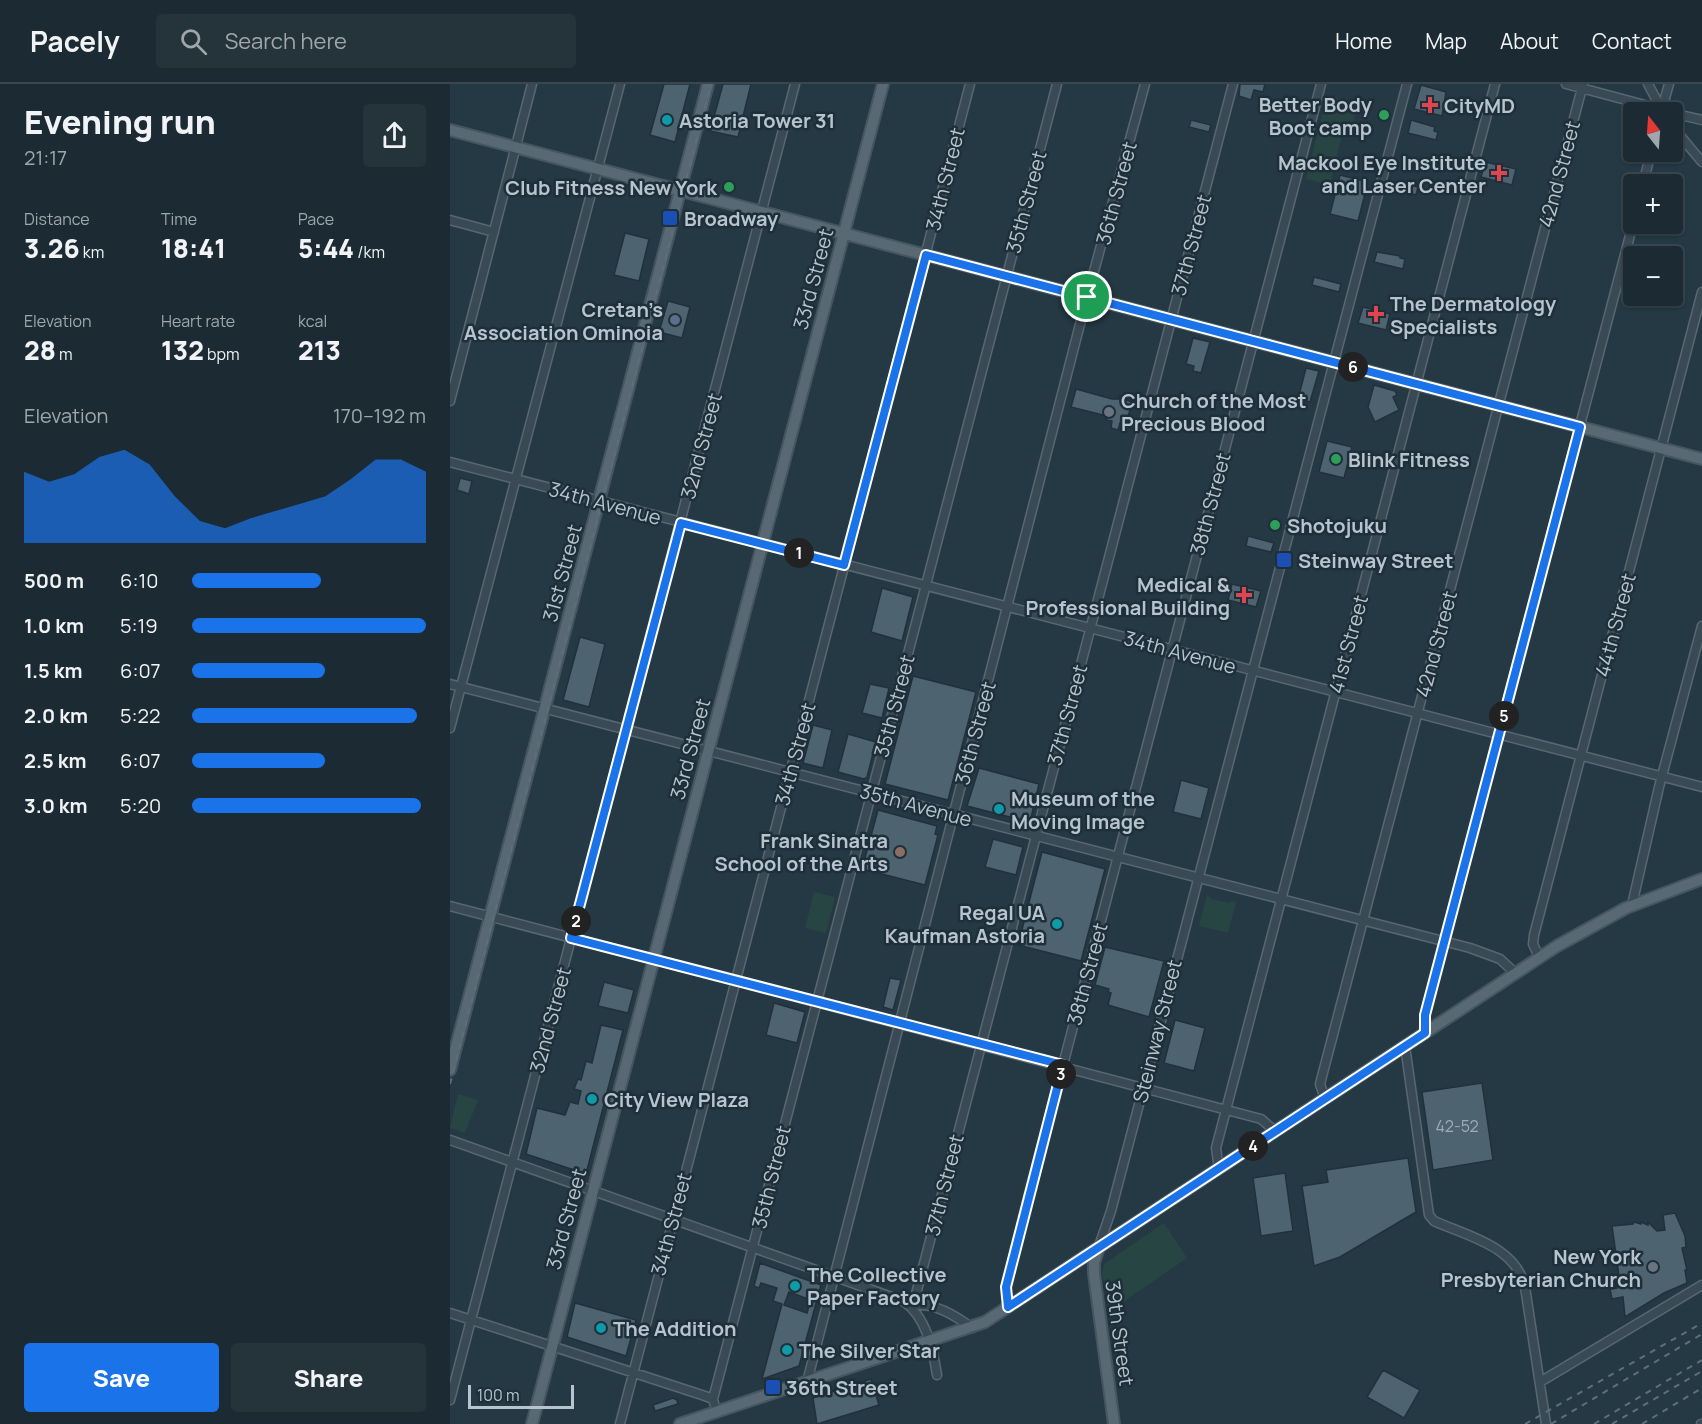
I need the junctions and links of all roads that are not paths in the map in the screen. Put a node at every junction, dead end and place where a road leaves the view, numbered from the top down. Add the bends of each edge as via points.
1 (532, 84) edge
2 (620, 84) edge
3 (708, 84) edge
4 (795, 84) edge
5 (883, 84) edge
6 (970, 84) edge
7 (1057, 84) edge
8 (1145, 84) edge
9 (1233, 84) edge
10 (1321, 84) edge
11 (1407, 84) edge
12 (1495, 84) edge
13 (1566, 84) edge
14 (1648, 84) edge
15 (1669, 84) edge
16 (1582, 86) edge
17 (1631, 102) edge
18 (1657, 102) edge
19 (1664, 102) edge
20 (1683, 116) edge
21 (1702, 120) edge
22 (450, 130) edge
23 (1683, 139) edge
24 (516, 147) junction
25 (1702, 162) edge
26 (597, 169) junction
27 (680, 191) junction
28 (762, 212) junction
29 (450, 220) edge
30 (494, 232) junction
31 (844, 233) junction
32 (1630, 234) edge
33 (926, 255) junction
34 (1007, 276) junction
35 (1702, 292) edge
36 (1087, 297) junction
37 (1171, 319) junction
38 (1253, 341) junction
39 (1333, 362) junction
40 (1416, 384) junction
41 (450, 401) edge
42 (1498, 405) junction
43 (1580, 427) junction
44 (1662, 448) junction
45 (1702, 459) edge
46 (450, 462) edge
47 (515, 480) junction
48 (599, 501) junction
49 (681, 523) junction
50 (762, 544) junction
51 (844, 565) junction
52 (925, 586) junction
53 (1008, 608) junction
54 (1702, 626) edge
55 (1090, 629) junction
56 (1172, 650) junction
57 (1252, 671) junction
58 (450, 684) edge
59 (461, 687) junction
60 (1335, 692) junction
61 (544, 709) junction
62 (1417, 714) junction
63 (450, 728) edge
64 (626, 730) junction
65 (1499, 735) junction
66 (708, 751) junction
67 (1581, 756) junction
68 (790, 772) junction
69 (1662, 777) junction
70 (1702, 788) edge
71 (871, 794) junction
72 (954, 815) junction
73 (1035, 836) junction
74 (1118, 857) junction
75 (1197, 878) junction
76 (1702, 879) edge
77 (1281, 900) junction
78 (1632, 905) junction
79 (450, 906) edge
80 (490, 917) junction
81 (1363, 921) junction
82 (571, 938) junction
83 (1444, 943) junction
84 (1539, 957) junction
85 (653, 959) junction
86 (1515, 974) junction
87 (735, 980) junction
88 (816, 1001) junction
89 (899, 1023) junction
90 (1425, 1033) junction
91 (981, 1044) junction
92 (1405, 1046) junction
93 (1063, 1065) junction
94 (450, 1070) edge
95 (1143, 1086) junction
96 (1325, 1099) junction
97 (1226, 1110) junction
98 (1275, 1131) junction
99 (450, 1140) edge
100 (513, 1162) junction
101 (1218, 1169) junction
102 (592, 1190) junction
103 (672, 1218) junction
104 (1099, 1246) junction
105 (753, 1247) junction
106 (834, 1275) junction
107 (1702, 1285) edge
108 (911, 1306) junction
109 (1008, 1307) junction
110 (450, 1313) edge
111 (471, 1320) junction
112 (972, 1328) junction
113 (929, 1342) junction
114 (551, 1346) junction
115 (632, 1372) junction
116 (937, 1375) dead end
117 (807, 1382) junction
118 (1540, 1382) junction
119 (713, 1399) junction
120 (450, 1400) edge
121 (717, 1412) junction
122 (532, 1424) edge
123 (620, 1424) edge
124 (680, 1424) edge
125 (1114, 1424) edge
126 (1546, 1424) edge

1 - 24 street
2 - 26 street
3 - 27 main road, 31st Street
4 - 28 street, 32nd Street
5 - 31 main road, 33rd Street
6 - 33 street, 34th Street
7 - 34 street, 35th Street
8 - 36 street, 36th Street
9 - 37 street, 37th Street
10 - 38 street, 38th Street
11 - 39 street, Steinway Street
12 - 40 street, 41st Street
13 - 16 street
14 - 18 street
15 - 19 street
16 - 17 street
16 - 42 street, 42nd Street
20 - 21 street
22 - 24 main road
23 - 25 street
24 - 26 main road
24 - 30 street
26 - 27 main road
26 - 47 street
27 - 28 main road
27 - 48 main road, 31st Street
28 - 31 main road
28 - 49 street, 32nd Street
29 - 30 street
30 - 41 street
31 - 33 main road
31 - 50 main road, 33rd Street
32 - 43 street
33 - 34 main road
33 - 51 street, 34th Street
34 - 36 main road
34 - 52 street, 35th Street
35 - 44 street, 44th Street
36 - 37 main road
36 - 53 street, 36th Street
37 - 38 main road
37 - 55 street, 37th Street
38 - 39 main road
38 - 56 street, 38th Street
39 - 40 main road
39 - 57 street, Steinway Street
40 - 42 main road
40 - 60 street, 41st Street
42 - 43 main road
42 - 62 street, 42nd Street
43 - 44 main road
43 - 65 street
44 - 45 main road
44 - 67 street, 44th Street
46 - 47 street, 34th Avenue
47 - 48 street, 34th Avenue
47 - 59 street
48 - 49 street, 34th Avenue
48 - 61 main road, 31st Street
49 - 50 street, 34th Avenue
49 - 64 street, 32nd Street
50 - 51 street, 34th Avenue
50 - 66 main road, 33rd Street
51 - 52 street, 34th Avenue
51 - 68 street, 34th Street
52 - 53 street, 34th Avenue
52 - 71 street, 35th Street
53 - 55 street, 34th Avenue
53 - 72 street, 36th Street
54 - 69 street
55 - 56 street, 34th Avenue
55 - 73 street, 37th Street
56 - 57 street, 34th Avenue
56 - 74 street, 38th Street
57 - 60 street, 34th Avenue
57 - 75 street, Steinway Street
58 - 59 street, 35th Avenue
59 - 61 street, 35th Avenue
59 - 63 street
60 - 62 street, 34th Avenue
60 - 77 street, 41st Street
61 - 64 street, 35th Avenue
61 - 80 main road, 31st Street
62 - 65 street, 34th Avenue
62 - 81 street, 42nd Street
64 - 66 street, 35th Avenue
64 - 82 street, 32nd Street
65 - 67 street, 34th Avenue
65 - 83 street
66 - 68 street, 35th Avenue
66 - 85 main road, 33rd Street
67 - 69 street, 34th Avenue
67 - 84 street, 44th Street via 1534,935 1533,945
68 - 71 street, 35th Avenue
68 - 87 street, 34th Street
69 - 70 street, 34th Avenue
69 - 78 street
71 - 72 street, 35th Avenue
71 - 88 street, 35th Street
72 - 73 street, 35th Avenue
72 - 89 street, 36th Street
73 - 74 street, 35th Avenue
73 - 91 street, 37th Street
74 - 75 street, 35th Avenue
74 - 93 street, 38th Street
75 - 77 street, 35th Avenue
75 - 95 street, Steinway Street
76 - 78 main road
77 - 81 street, 35th Avenue
77 - 97 street, 41st Street
78 - 84 main road
79 - 80 street
80 - 82 street
80 - 94 main road, 31st Street
81 - 83 street, 35th Avenue
81 - 96 street, 42nd Street via 1320,1084
82 - 85 street
82 - 100 street, 32nd Street
83 - 86 street, 35th Avenue via 1490,955 1505,962
83 - 90 street via 1425,1015
84 - 86 main road
85 - 87 street
85 - 102 main road, 33rd Street
86 - 90 main road
87 - 88 street
87 - 103 street, 34th Street
88 - 89 street
88 - 105 street, 35th Street
89 - 91 street
89 - 106 street, 36th Street
90 - 92 main road
91 - 93 street
91 - 108 street, 37th Street
92 - 96 main road
92 - 118 street via 1428,1212 1434,1221 1495,1248 1516,1266 1525,1287
93 - 95 street
93 - 109 street, 38th Street via 1006,1287
95 - 97 street
95 - 104 street, Steinway Street
96 - 98 main road
97 - 98 street via 1261,1119
97 - 101 street, 41st Street via 1216,1148
98 - 101 main road
99 - 100 street
100 - 102 street
100 - 111 street, 32nd Street
101 - 104 main road
102 - 103 street
102 - 114 main road, 33rd Street
103 - 105 street
103 - 115 street, 34th Street
104 - 109 main road
104 - 125 main road, 39th Street via 1094,1271
105 - 106 street
105 - 119 street, 35th Street
106 - 108 street
106 - 117 street, 36th Street
107 - 118 street
108 - 112 street via 926,1305 958,1317
108 - 113 street
109 - 112 main road
110 - 111 street
111 - 114 street
111 - 120 street, 32nd Street
112 - 113 main road
113 - 116 street
113 - 117 main road
114 - 115 street
114 - 122 main road, 33rd Street
115 - 119 street
115 - 123 street, 34th Street
117 - 121 main road
118 - 126 street
119 - 121 street
121 - 124 main road

